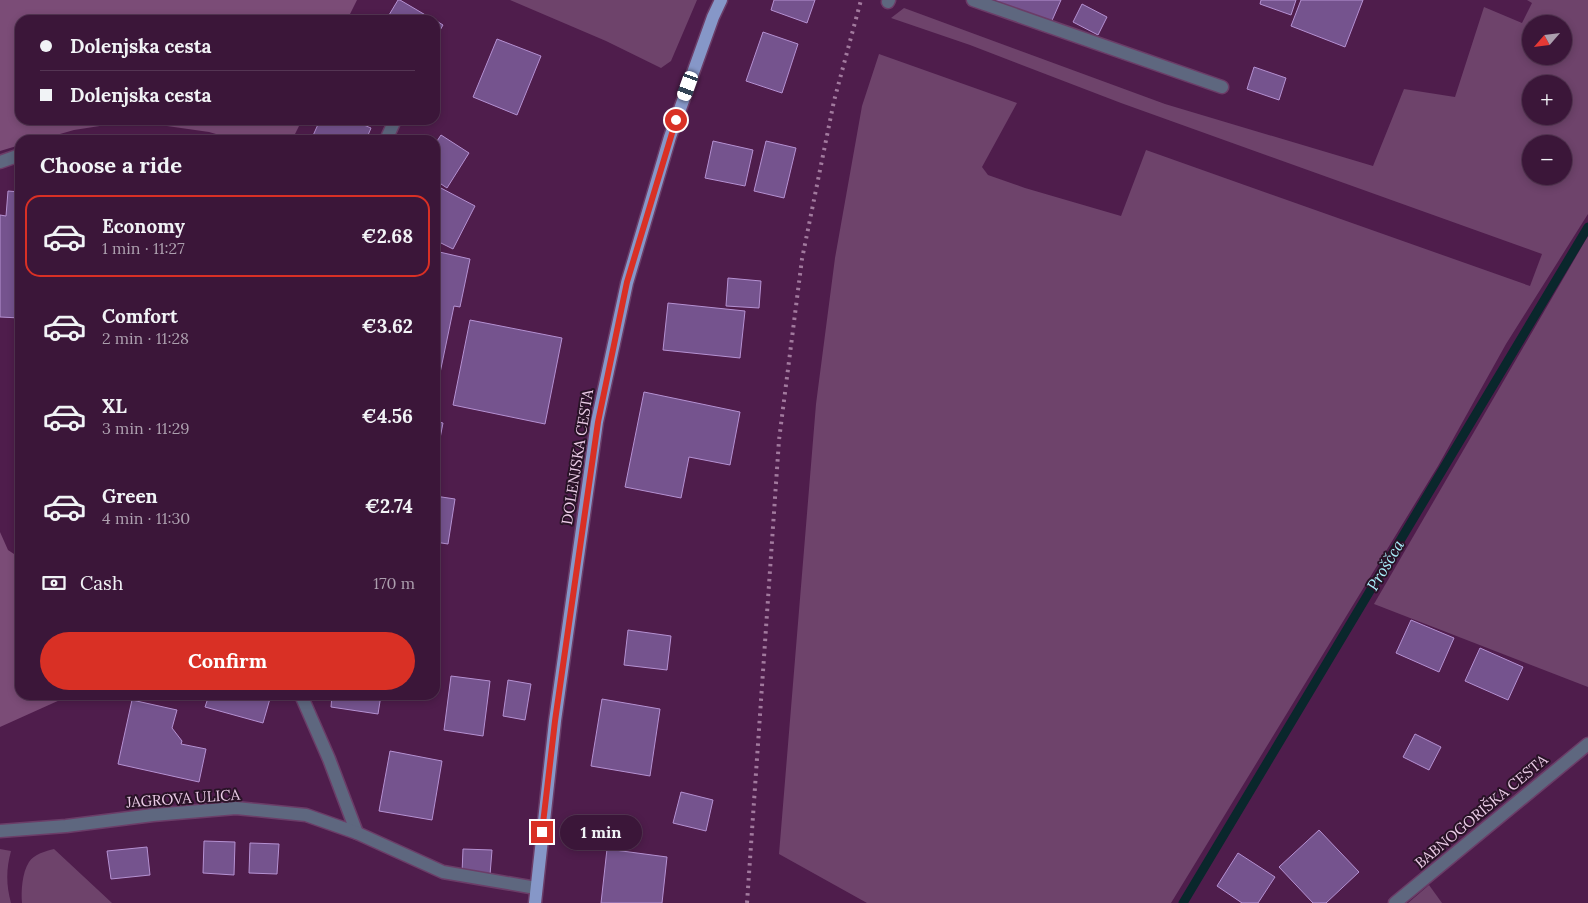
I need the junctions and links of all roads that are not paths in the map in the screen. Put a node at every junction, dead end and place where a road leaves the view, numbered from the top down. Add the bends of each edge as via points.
1 (721, 0) edge
2 (973, 0) edge
3 (1222, 86) dead end
4 (15, 157) edge
5 (0, 162) edge
6 (303, 700) edge
7 (1588, 744) edge
8 (0, 831) edge
9 (357, 834) junction
10 (536, 888) junction
11 (535, 903) edge
12 (1395, 903) edge

1 - 10 main road, DOLENJSKA CESTA via 670,137 630,273 599,412 555,721
2 - 3 street
4 - 5 street
6 - 9 street
7 - 12 street, BABNOGORIŠKA CESTA
8 - 9 street, JAGROVA ULICA via 236,808 306,815
9 - 10 street, JAGROVA ULICA via 443,872
10 - 11 main road, DOLENJSKA CESTA

